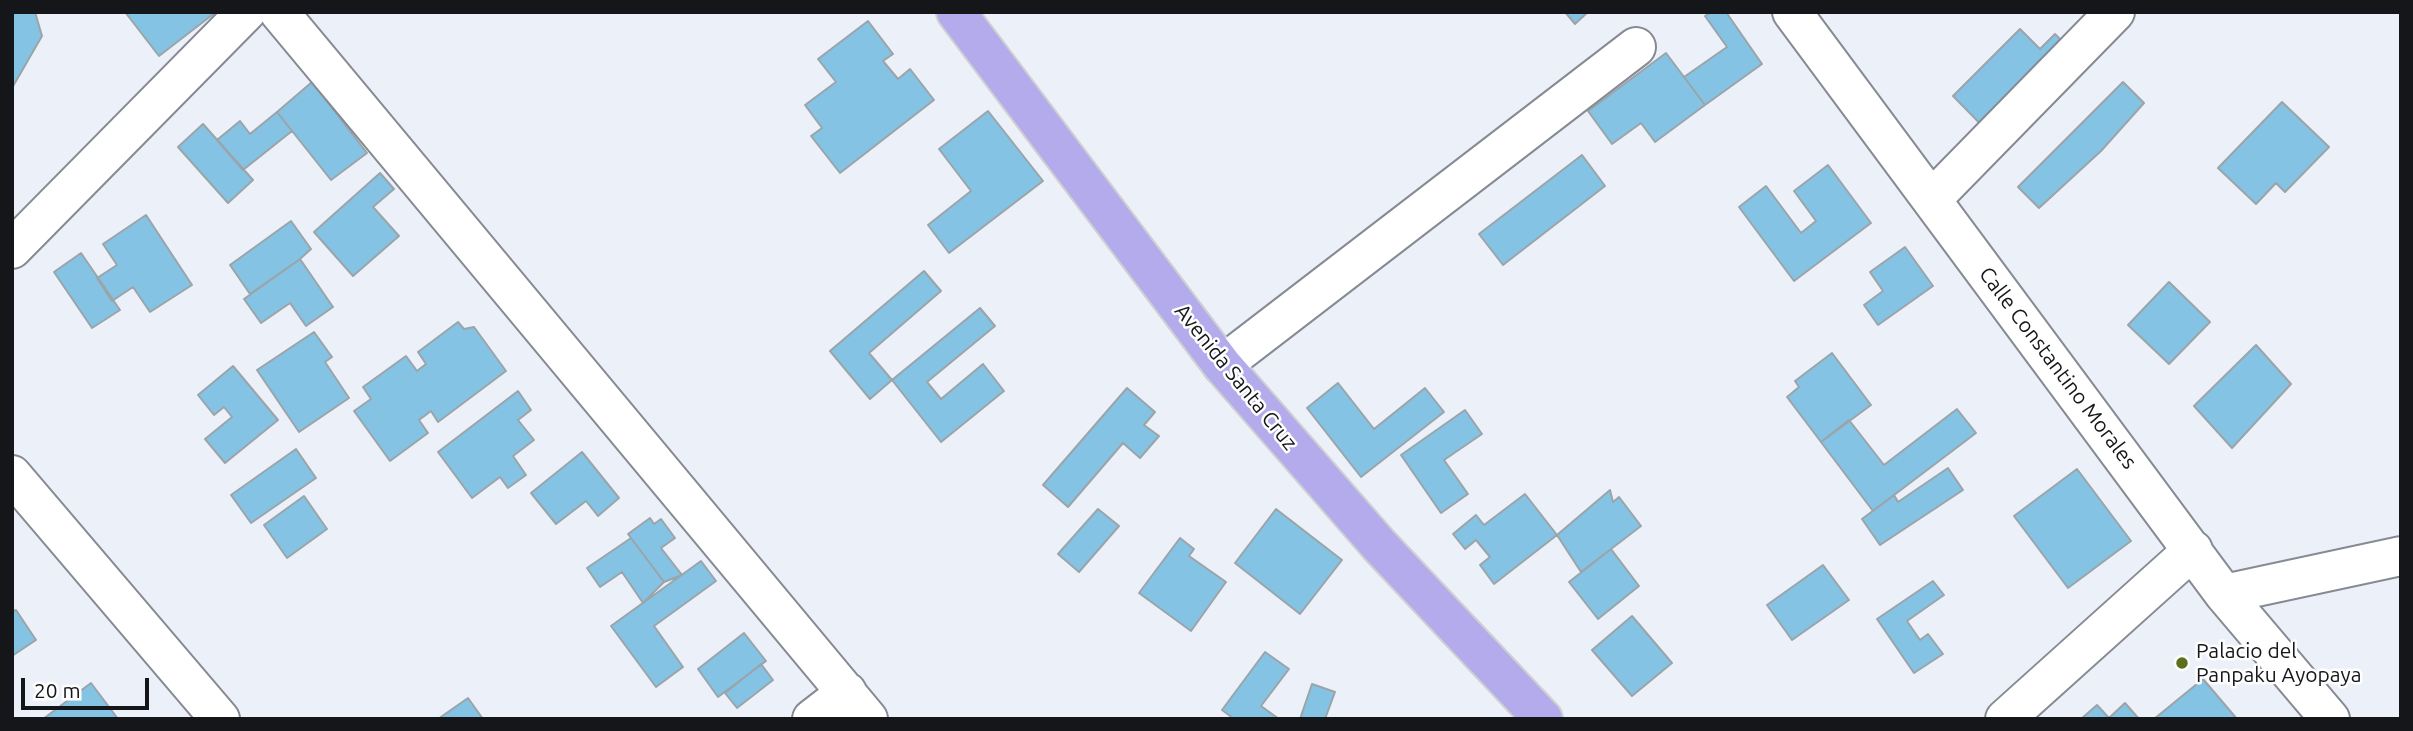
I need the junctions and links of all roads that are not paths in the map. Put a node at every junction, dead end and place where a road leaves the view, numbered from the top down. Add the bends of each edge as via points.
1 (246, 12) edge
2 (279, 12) edge
3 (956, 12) edge
4 (1793, 12) edge
5 (2115, 12) edge
6 (1636, 47) dead end
7 (1931, 199) junction
8 (12, 249) edge
9 (1222, 365) junction
10 (12, 475) edge
11 (2193, 550) junction
12 (2401, 556) edge
13 (2224, 594) junction
14 (858, 706) edge
15 (220, 719) edge
16 (812, 719) edge
17 (1543, 719) edge
18 (2006, 719) edge
19 (2330, 719) edge

1 - 8 street
2 - 14 street
3 - 9 main road, Avenida Santa Cruz
4 - 7 street, Calle Constantino Morales
5 - 7 street
6 - 9 street
7 - 11 street, Calle Constantino Morales
9 - 17 main road, Avenida Santa Cruz via 1379,545
10 - 15 street
11 - 13 street, Calle Constantino Morales
11 - 18 street
12 - 13 street
13 - 19 street, Calle Constantino Morales
14 - 16 street

